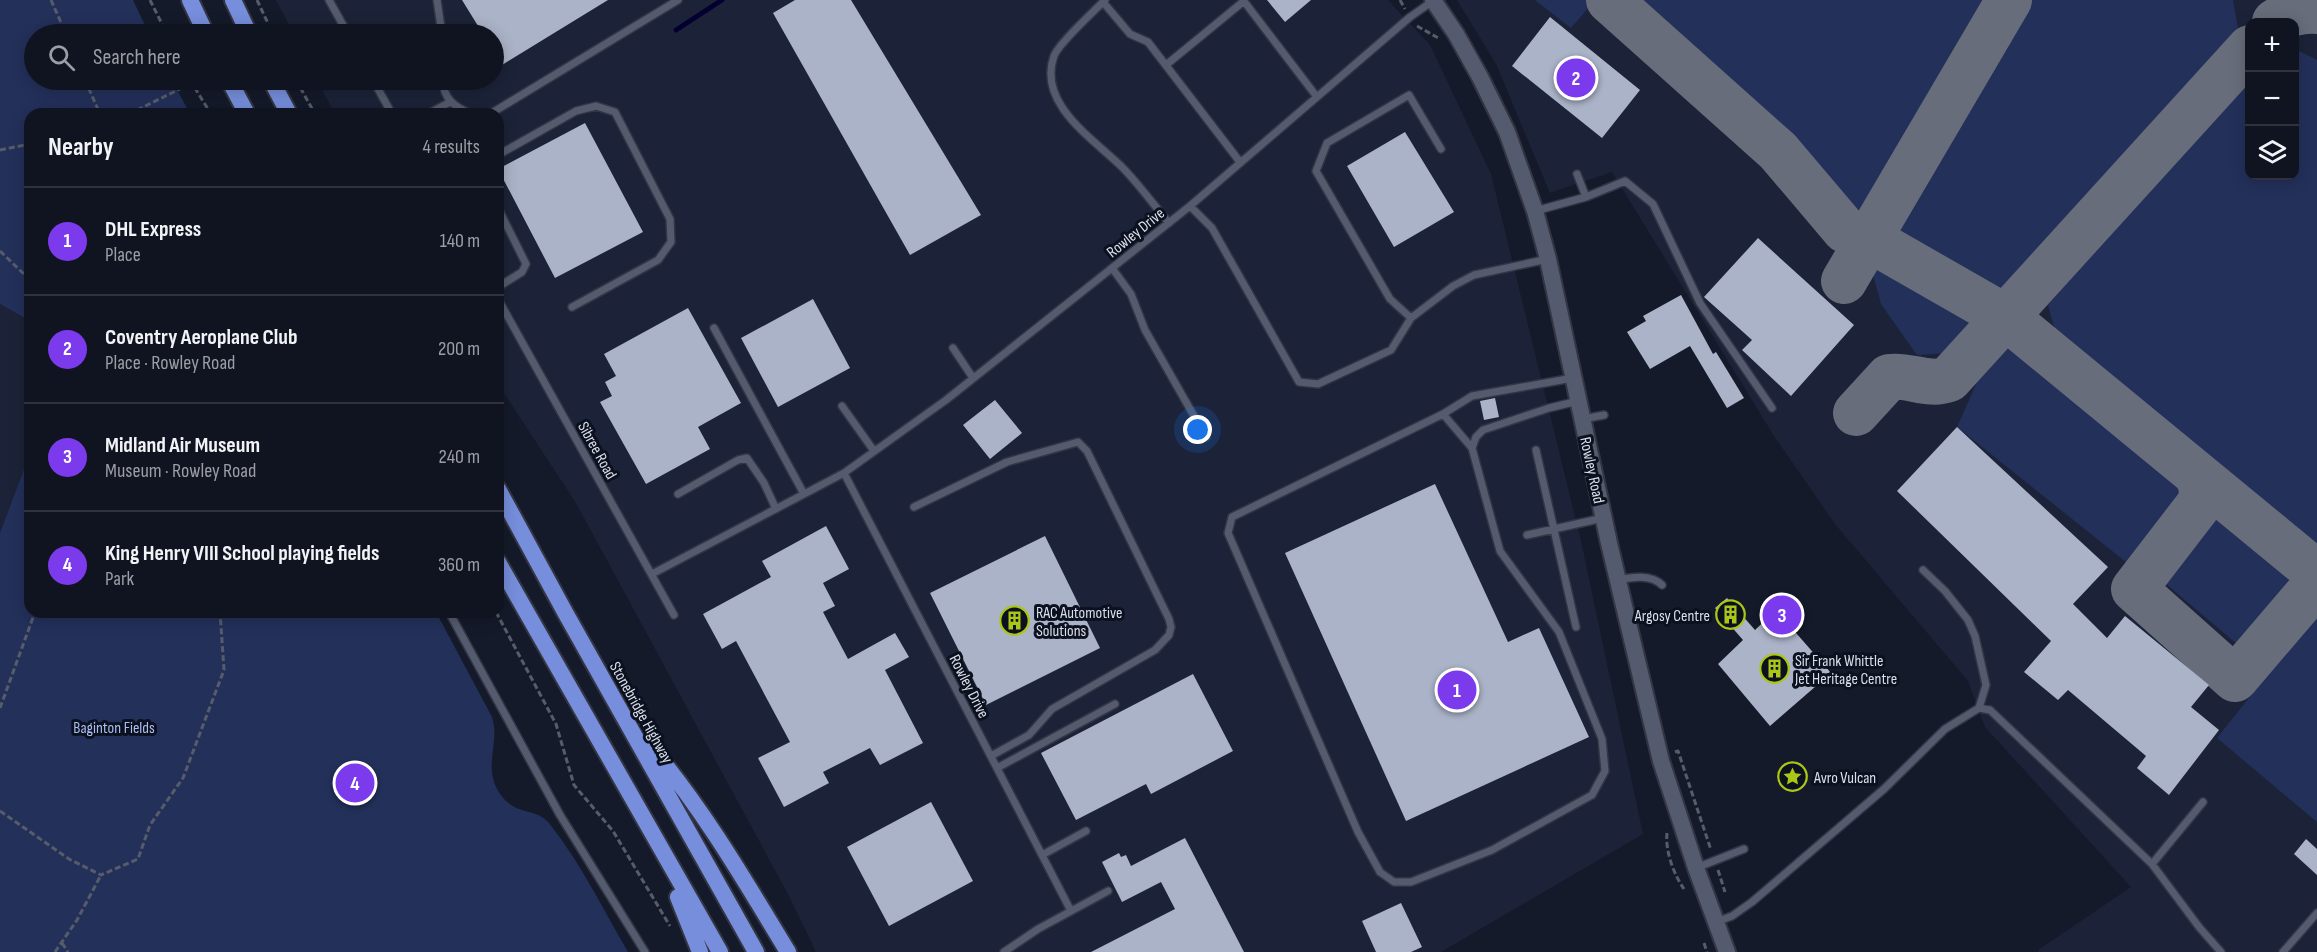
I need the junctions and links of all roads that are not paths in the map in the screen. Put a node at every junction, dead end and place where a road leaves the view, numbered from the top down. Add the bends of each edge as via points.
1 (190, 0) edge
2 (233, 0) edge
3 (330, 0) edge
4 (438, 0) edge
5 (678, 0) edge
6 (1433, 0) edge
7 (1104, 1) edge
8 (1244, 1) edge
9 (201, 24) edge
10 (244, 24) edge
11 (343, 24) edge
12 (441, 24) edge
13 (1166, 65) junction
14 (234, 90) edge
15 (276, 90) edge
16 (379, 90) edge
17 (445, 90) edge
18 (1317, 97) junction
19 (450, 102) junction
20 (244, 108) edge
21 (286, 108) edge
22 (389, 108) edge
23 (439, 108) edge
24 (457, 108) edge
25 (500, 108) edge
26 (1441, 149) dead end
27 (504, 152) edge
28 (1240, 162) junction
29 (1577, 174) dead end
30 (1586, 197) junction
31 (1190, 206) junction
32 (1535, 211) junction
33 (504, 220) edge
34 (1168, 223) junction
35 (1548, 259) junction
36 (1112, 268) junction
37 (504, 283) edge
38 (572, 307) dead end
39 (504, 310) edge
40 (1411, 318) junction
41 (714, 328) dead end
42 (953, 348) dead end
43 (973, 378) junction
44 (1574, 378) junction
45 (1579, 401) junction
46 (842, 406) dead end
47 (1772, 408) dead end
48 (1443, 414) junction
49 (1604, 415) dead end
50 (1582, 419) junction
51 (1206, 437) dead end
52 (1472, 448) junction
53 (1536, 450) dead end
54 (874, 451) junction
55 (844, 473) junction
56 (678, 494) dead end
57 (804, 494) junction
58 (504, 500) edge
59 (914, 507) dead end
60 (776, 509) junction
61 (1603, 518) junction
62 (1554, 529) junction
63 (1527, 535) dead end
64 (1923, 570) dead end
65 (504, 573) edge
66 (652, 574) junction
67 (1617, 580) junction
68 (1662, 585) dead end
69 (675, 615) dead end
70 (452, 618) edge
71 (1576, 627) dead end
72 (1115, 704) dead end
73 (1979, 708) junction
74 (622, 714) junction
75 (991, 756) junction
76 (997, 768) junction
77 (2203, 802) dead end
78 (1086, 831) dead end
79 (657, 842) junction
80 (1744, 849) dead end
81 (1042, 855) junction
82 (2152, 864) junction
83 (1696, 868) junction
84 (1108, 891) dead end
85 (1071, 911) junction
86 (2317, 913) edge
87 (1716, 922) junction
88 (645, 952) edge
89 (700, 952) edge
90 (720, 952) edge
91 (756, 952) edge
92 (788, 952) edge
93 (1004, 952) edge
94 (1727, 952) edge
95 (2221, 952) edge
96 (2283, 952) edge

1 - 9 highway
2 - 10 highway
3 - 11 lane
4 - 12 lane
5 - 25 lane
6 - 18 lane, Rowley Drive
6 - 32 street, Rowley Road via 1494,105
7 - 13 lane via 1130,34 1148,42
7 - 34 lane via 1055,53 1050,71 1052,90 1061,106 1123,168
8 - 13 lane
8 - 18 lane
13 - 28 lane
14 - 20 highway
15 - 21 highway
16 - 22 lane
17 - 19 lane
18 - 28 lane, Rowley Drive
19 - 23 lane
19 - 24 lane
26 - 40 lane via 1409,95 1327,143 1316,171 1390,300
27 - 38 lane via 576,111 596,106 615,112 670,219 671,242 658,260
28 - 31 lane, Rowley Drive
29 - 30 lane
30 - 32 lane
30 - 47 lane via 1625,181 1653,204 1700,303
31 - 34 lane, Rowley Drive
31 - 40 lane via 1212,228 1299,382 1318,384 1391,350
32 - 35 street, Rowley Road
33 - 37 lane via 526,264 522,272
34 - 36 lane, Rowley Drive
35 - 40 lane via 1474,275
35 - 44 street, Rowley Road
36 - 43 lane, Rowley Drive
36 - 51 lane via 1131,294 1145,330
39 - 66 lane, Sibree Road
41 - 57 lane
42 - 43 lane
43 - 54 lane, Rowley Drive
44 - 45 street, Rowley Road
44 - 48 lane via 1472,396
45 - 50 street, Rowley Road
45 - 52 lane via 1484,430
46 - 54 lane
48 - 52 lane
48 - 52 lane via 1232,517 1228,533 1358,832 1380,872 1394,882 1411,882 1492,850 1593,795 1605,771 1602,739 1559,632 1500,551
49 - 50 lane
50 - 61 street, Rowley Road
53 - 62 lane
54 - 55 lane, Rowley Drive
55 - 57 lane, Rowley Drive
55 - 75 lane, Rowley Drive
56 - 60 lane via 747,458
57 - 60 lane, Rowley Drive
58 - 74 highway, Stonebridge Highway
59 - 75 lane via 1007,462 1078,442 1087,451 1169,619 1169,635 1155,650 1052,709 1029,735
60 - 66 lane, Rowley Drive
61 - 62 lane
61 - 67 street, Rowley Road
62 - 63 lane
62 - 71 lane
64 - 73 lane via 1945,591 1976,636 1986,685
65 - 79 highway
66 - 69 lane, Sibree Road
67 - 68 lane via 1656,579
67 - 83 street, Rowley Road via 1661,761
70 - 88 lane via 560,815
72 - 76 lane
73 - 82 lane via 1990,710 2007,725
73 - 87 lane via 1946,729 1884,789 1752,902
74 - 91 highway, Stonebridge Highway
74 - 92 highway via 671,771
75 - 76 lane, Rowley Drive
76 - 81 lane, Rowley Drive
77 - 82 lane
78 - 81 lane
79 - 89 highway
79 - 90 highway
80 - 83 lane
81 - 85 lane, Rowley Drive
82 - 95 lane
83 - 87 street, Rowley Road
84 - 85 lane
85 - 93 lane
86 - 96 lane
87 - 94 street, Rowley Road

